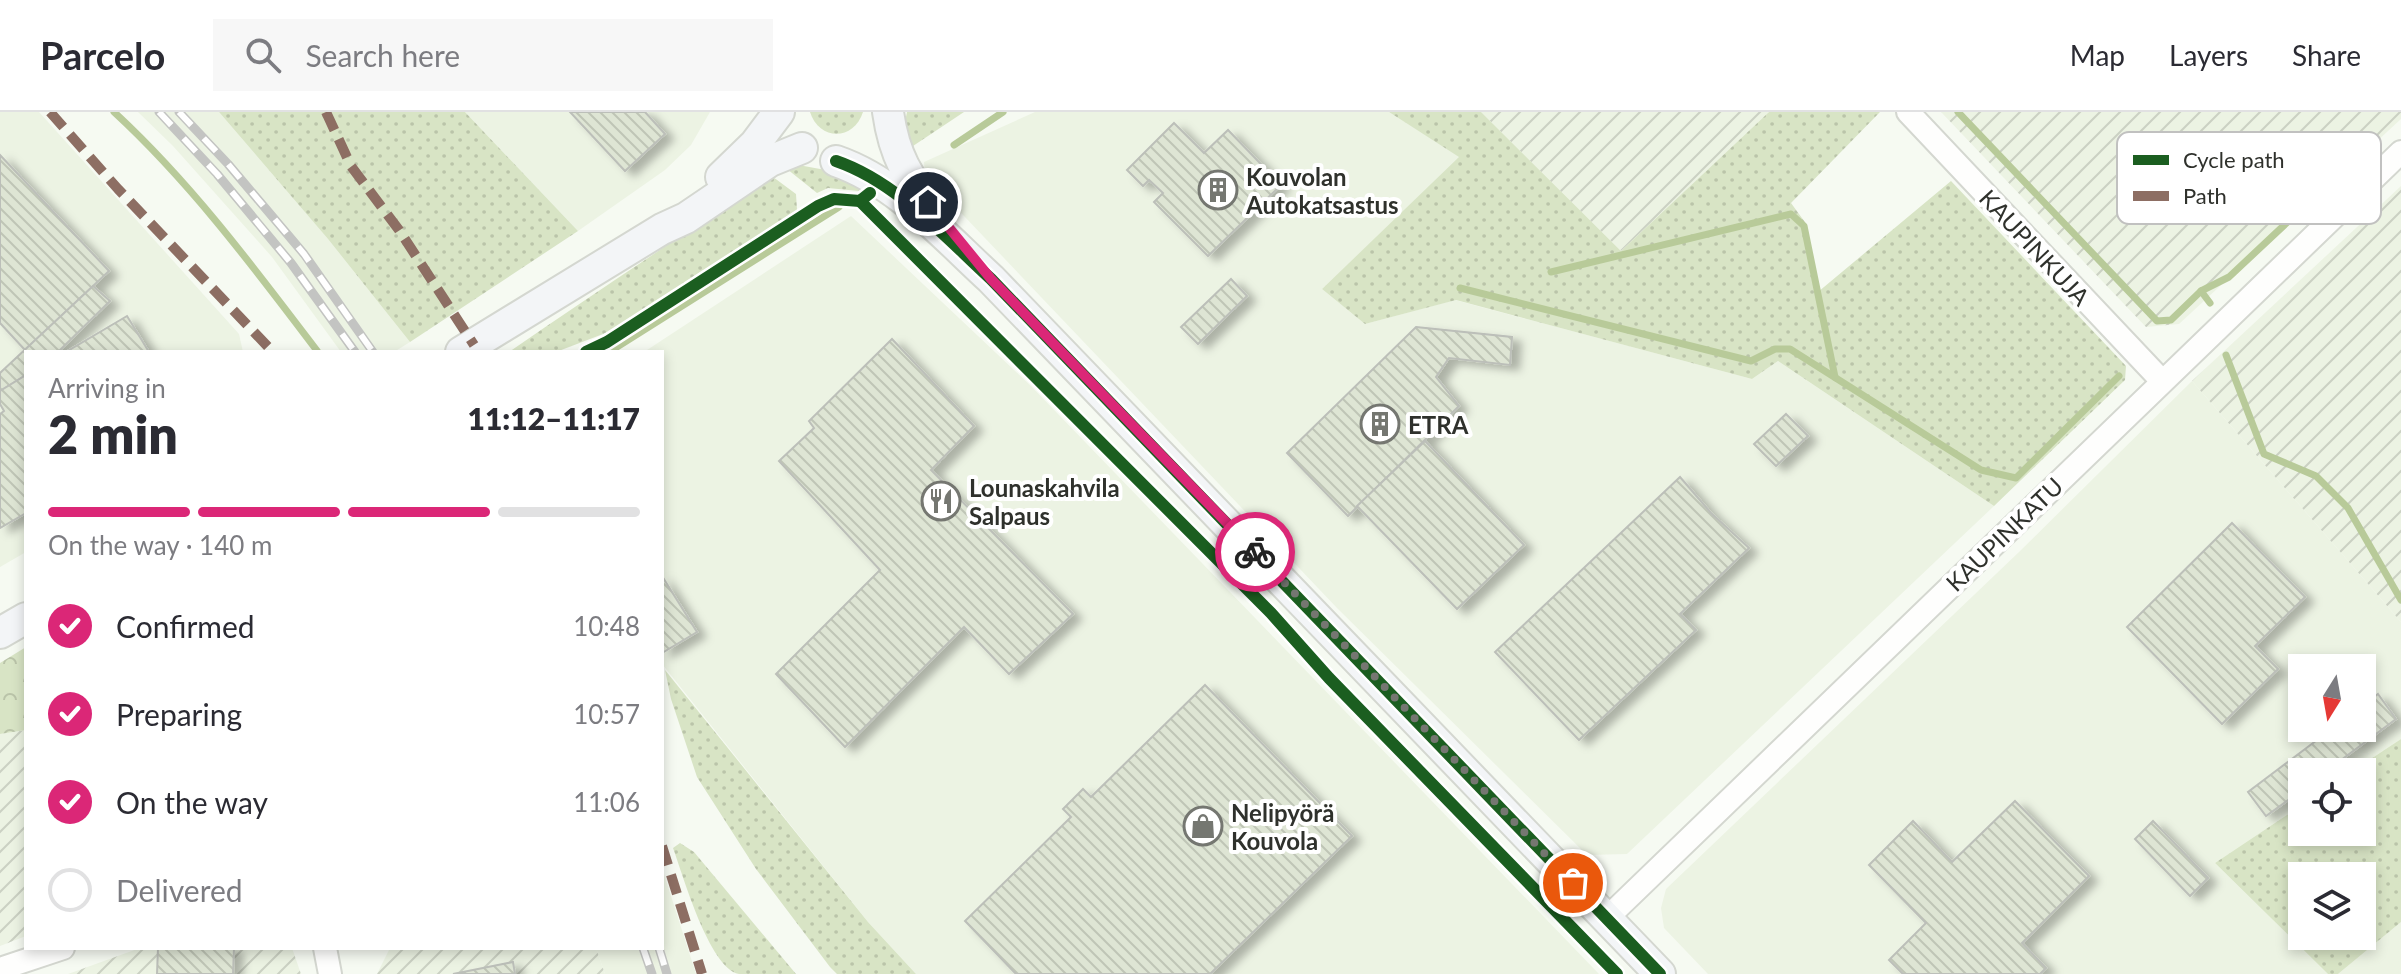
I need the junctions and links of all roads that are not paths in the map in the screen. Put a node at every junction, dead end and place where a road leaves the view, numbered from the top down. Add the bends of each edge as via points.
1 (779, 112) edge
2 (785, 112) edge
3 (888, 112) edge
4 (1908, 112) edge
5 (802, 148) junction
6 (2401, 152) edge
7 (836, 161) junction
8 (2381, 171) edge
9 (2326, 224) edge
10 (662, 229) junction
11 (991, 279) junction
12 (464, 350) edge
13 (2162, 381) junction
14 (24, 619) edge
15 (0, 633) edge
16 (1607, 918) junction
17 (57, 950) edge
18 (325, 950) edge
19 (0, 969) edge
20 (330, 974) edge
21 (1660, 974) edge

1 - 10 street via 755,144
2 - 5 street via 791,135
3 - 7 street via 877,141 852,158
3 - 11 street via 902,166
4 - 13 street, KAUPINKUJA
5 - 7 street
5 - 10 street via 770,161
6 - 8 street, KAUPINKATU
7 - 11 street via 881,183
9 - 13 street, KAUPINKATU
10 - 12 street
11 - 16 street
13 - 16 street, KAUPINKATU
14 - 15 street
16 - 21 street
17 - 19 street
18 - 20 street

